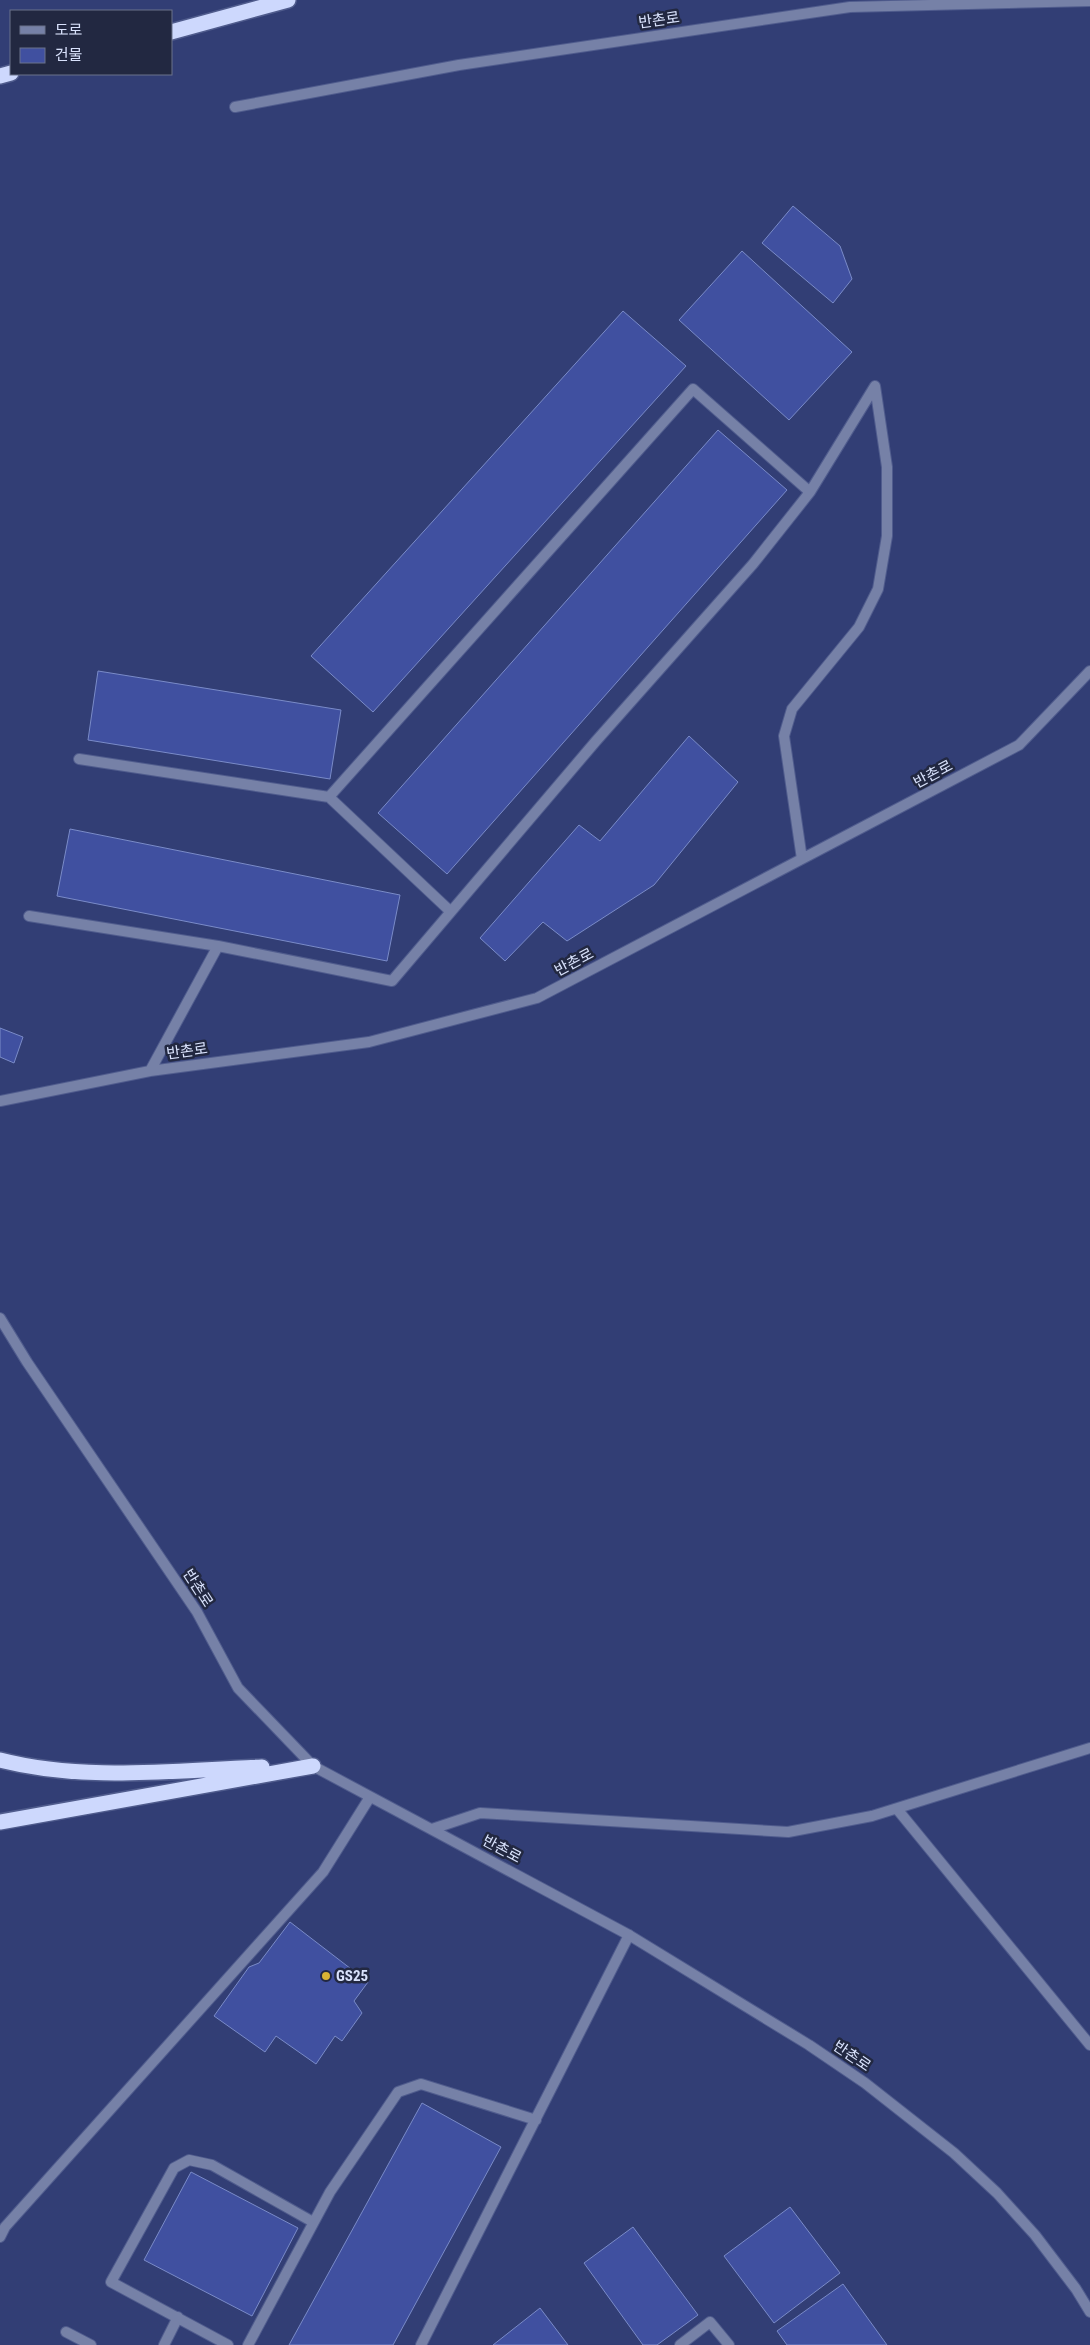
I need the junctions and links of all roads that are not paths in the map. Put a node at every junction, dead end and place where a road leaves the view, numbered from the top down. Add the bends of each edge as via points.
1 (288, 0) edge
2 (1090, 1) edge
3 (172, 32) edge
4 (235, 107) dead end
5 (810, 492) junction
6 (1090, 671) edge
7 (79, 759) dead end
8 (329, 797) junction
9 (802, 859) junction
10 (450, 911) junction
11 (29, 916) dead end
12 (218, 946) junction
13 (150, 1071) junction
14 (0, 1101) edge
15 (0, 1318) edge
16 (1090, 1748) edge
17 (0, 1760) edge
18 (313, 1766) junction
19 (370, 1797) junction
20 (897, 1809) junction
21 (0, 1822) edge
22 (432, 1829) junction
23 (630, 1936) junction
24 (1090, 2044) edge
25 (536, 2120) junction
26 (313, 2222) junction
27 (0, 2237) edge
28 (1090, 2312) edge
29 (178, 2317) junction
30 (66, 2332) dead end
31 (92, 2345) edge
32 (164, 2345) edge
33 (228, 2345) edge
34 (248, 2345) edge
35 (421, 2345) edge
36 (680, 2345) edge
37 (729, 2345) edge

1 - 3 highway
2 - 4 street, 반촌로 via 850,7 459,65
5 - 8 street via 693,389
5 - 9 street via 875,386 887,467 887,536 878,589 859,628 792,709 784,736
5 - 10 street via 753,564
6 - 9 street, 반촌로 via 1019,745
7 - 8 street
8 - 10 street
9 - 13 street, 반촌로 via 537,998 369,1042
10 - 12 street via 392,981
11 - 12 street
12 - 13 street
13 - 14 street, 반촌로
15 - 18 street, 반촌로 via 197,1612 238,1688
16 - 20 street
17 - 18 highway via 54,1771 105,1773
18 - 19 street, 반촌로
18 - 21 highway
19 - 22 street, 반촌로
19 - 27 street via 323,1872
20 - 22 street via 788,1832 480,1813
20 - 24 street
22 - 23 street, 반촌로
23 - 25 street
23 - 28 street, 반촌로 via 809,2045 915,2120 954,2153 1035,2235
25 - 26 street via 421,2084 398,2092
25 - 35 street
26 - 29 street via 212,2165 189,2160 174,2168 111,2282
26 - 34 street
29 - 32 street
29 - 33 street
30 - 31 street
36 - 37 street via 710,2322

